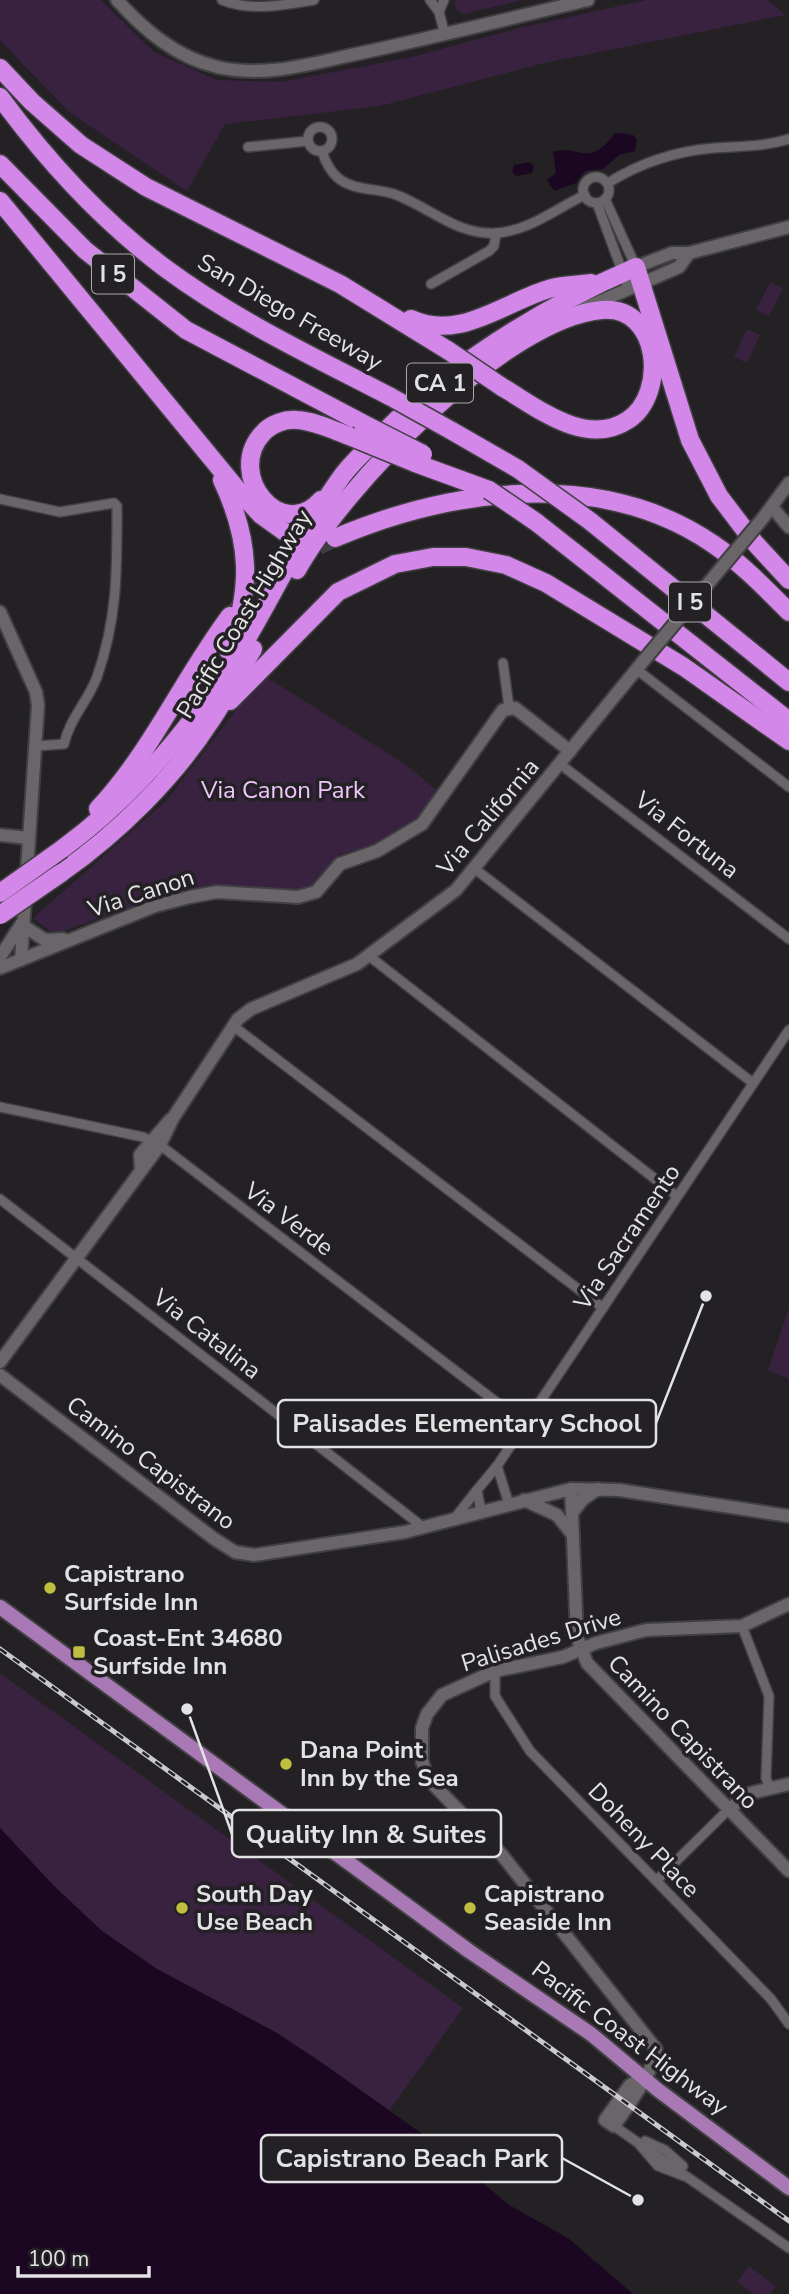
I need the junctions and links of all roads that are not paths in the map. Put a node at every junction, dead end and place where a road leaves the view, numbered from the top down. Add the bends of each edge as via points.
1 (117, 0) edge
2 (222, 0) edge
3 (314, 0) edge
4 (429, 0) edge
5 (444, 0) edge
6 (588, 0) edge
7 (439, 12) junction
8 (445, 35) junction
9 (0, 68) edge
10 (0, 97) edge
11 (789, 139) edge
12 (308, 141) junction
13 (248, 147) dead end
14 (322, 151) junction
15 (0, 164) edge
16 (608, 183) junction
17 (585, 195) junction
18 (0, 201) edge
19 (601, 201) junction
20 (789, 227) edge
21 (496, 233) junction
22 (632, 277) junction
23 (601, 282) junction
24 (431, 284) dead end
25 (372, 302) junction
26 (565, 318) junction
27 (356, 430) junction
28 (419, 459) junction
29 (213, 461) junction
30 (350, 466) junction
31 (789, 483) edge
32 (489, 490) junction
33 (0, 499) edge
34 (772, 507) junction
35 (789, 527) edge
36 (335, 538) tunnel mouth
37 (304, 545) junction
38 (789, 580) edge
39 (0, 612) edge
40 (789, 612) edge
41 (230, 616) tunnel mouth
42 (503, 663) dead end
43 (636, 669) junction
44 (221, 677) junction
45 (789, 682) edge
46 (509, 708) junction
47 (211, 721) junction
48 (789, 721) edge
49 (789, 741) edge
50 (36, 746) junction
51 (570, 751) junction
52 (560, 764) junction
53 (789, 786) edge
54 (0, 835) edge
55 (28, 838) junction
56 (62, 849) junction
57 (475, 869) junction
58 (0, 893) edge
59 (0, 915) edge
60 (22, 924) junction
61 (71, 939) junction
62 (789, 939) edge
63 (369, 956) junction
64 (0, 957) edge
65 (21, 960) junction
66 (0, 968) edge
67 (232, 1025) junction
68 (789, 1030) edge
69 (753, 1083) junction
70 (0, 1107) edge
71 (155, 1143) junction
72 (677, 1196) junction
73 (0, 1199) edge
74 (76, 1256) junction
75 (603, 1308) junction
76 (0, 1362) edge
77 (0, 1375) edge
78 (525, 1424) junction
79 (497, 1466) junction
80 (570, 1489) junction
81 (598, 1489) junction
82 (477, 1490) junction
83 (523, 1500) junction
84 (509, 1504) junction
85 (481, 1511) junction
86 (572, 1513) junction
87 (789, 1516) edge
88 (454, 1519) junction
89 (423, 1527) junction
90 (573, 1535) junction
91 (789, 1604) edge
92 (0, 1607) edge
93 (742, 1626) junction
94 (580, 1650) junction
95 (495, 1671) junction
96 (789, 1784) edge
97 (769, 1786) junction
98 (729, 1809) junction
99 (789, 1871) edge
100 (657, 1880) junction
101 (789, 2024) edge
102 (644, 2076) junction
103 (609, 2123) joint
104 (634, 2139) junction
105 (698, 2183) junction
106 (789, 2188) edge
107 (789, 2248) edge

1 - 8 main road via 165,45 190,58 233,69 280,70
2 - 3 street via 236,6 273,6
4 - 7 street
5 - 7 street
6 - 8 main road
7 - 8 street
9 - 25 highway via 81,145 146,187
10 - 45 highway, San Diego Freeway / I 5, bridge via 55,167 166,268 216,303 517,470 590,522
11 - 16 street via 764,147 670,155
12 - 13 street
12 - 14 street via 313,149
12 - 14 street via 313,130 325,129 332,142
14 - 21 street via 332,172 347,184 415,202 461,228
15 - 27 highway, I 5 via 85,250 186,330
16 - 17 street via 592,177
16 - 19 street via 609,192
17 - 19 street
17 - 21 street via 530,226
18 - 29 highway
19 - 22 street
19 - 22 street via 600,213
20 - 22 main road via 689,253 672,253
21 - 24 street via 489,251
22 - 23 highway, Pacific Coast Highway / CA 1
22 - 26 main road, Pacific Coast Highway / CA 1
22 - 38 highway via 690,440 719,496
23 - 25 highway via 554,287 447,327 424,325
23 - 30 highway, Pacific Coast Highway / CA 1 via 493,342 418,401
25 - 26 highway, bridge via 502,387 570,425 593,430 623,424 642,408 651,390 649,343 642,329 630,318 609,310
26 - 37 highway, Pacific Coast Highway / CA 1 via 496,360 414,427
27 - 28 highway, I 5, bridge
27 - 30 highway via 306,421 280,422 257,441 249,466 258,494 282,512 297,515 312,510
28 - 32 highway, I 5
28 - 32 highway
29 - 37 highway via 261,515
29 - 44 highway via 241,530 246,570 243,607
30 - 37 highway, Pacific Coast Highway / CA 1
31 - 34 main road, Via California
32 - 48 highway, I 5, bridge
33 - 50 street via 60,512 117,506 117,597 100,668 90,693 68,724 62,746
34 - 35 main road
34 - 43 main road, Via California, bridge
36 - 40 highway via 397,516 465,501 543,493 598,497 638,508 712,543
37 - 44 highway, Pacific Coast Highway / CA 1
37 - 47 highway, Pacific Coast Highway / CA 1
39 - 50 main road via 36,692
41 - 56 highway via 197,660 148,745 114,792
42 - 46 street
43 - 51 main road, Via California
43 - 53 street
44 - 56 highway, Pacific Coast Highway / CA 1 via 154,768 127,797
46 - 51 main road
46 - 61 main road, Via Canon via 498,716 422,824 377,851 340,864 316,892 298,897 217,892 190,897
47 - 49 highway via 338,592 395,564 466,557 516,568 546,583 684,667
47 - 59 highway, Pacific Coast Highway / CA 1, bridge via 133,812 88,855
50 - 55 main road
51 - 52 main road, Via California
52 - 57 main road, Via California
52 - 62 street, Via Fortuna
54 - 55 main road
55 - 60 main road
56 - 58 highway, Pacific Coast Highway / CA 1, bridge
57 - 63 main road, Via California via 456,890
57 - 69 street
60 - 61 main road via 46,940
60 - 64 main road
60 - 65 main road
61 - 65 main road, Via Canon
63 - 67 main road, Via California via 251,1010
63 - 72 street
65 - 66 main road, Via Canon
67 - 71 main road, Via California
67 - 75 street
68 - 69 street, Via Sacramento
69 - 72 street, Via Sacramento
70 - 71 street, Via Verde
71 - 74 main road, Via California via 140,1155 141,1169
71 - 78 street, Via Verde
72 - 75 street, Via Sacramento
73 - 74 street, Via Catalina
74 - 76 main road, Via California
74 - 89 street, Via Catalina
75 - 78 street, Via Sacramento
77 - 89 main road, Camino Capistrano via 235,1552 254,1555
78 - 79 street, Via Sacramento
79 - 82 street, Via Sacramento
79 - 84 street
80 - 81 main road
80 - 83 main road, Camino Capistrano
80 - 86 main road, Camino Capistrano
81 - 86 main road
81 - 87 main road
82 - 85 street
82 - 88 street, Via Sacramento
83 - 84 main road, Camino Capistrano
83 - 90 main road via 557,1515
84 - 85 main road, Camino Capistrano
85 - 88 main road, Camino Capistrano
86 - 90 main road, Camino Capistrano
88 - 89 main road, Camino Capistrano
90 - 94 main road, Camino Capistrano
91 - 93 main road, Palisades Drive
92 - 102 main road, Pacific Coast Highway
93 - 94 main road, Palisades Drive via 646,1630
93 - 97 street via 769,1696
94 - 95 main road, Palisades Drive
94 - 98 main road, Camino Capistrano via 604,1684
95 - 100 street, Doheny Place via 495,1696 530,1751
95 - 102 main road, Palisades Drive via 442,1695 427,1714 420,1744 425,1770 440,1793 502,1856 654,2046 656,2057
96 - 97 main road
97 - 98 main road
98 - 99 main road, Camino Capistrano
98 - 100 street
100 - 101 street, Doheny Place via 771,1999
102 - 103 main road via 630,2085
102 - 106 main road, Pacific Coast Highway
103 - 104 street
104 - 105 street
104 - 105 street via 658,2166
105 - 107 street

